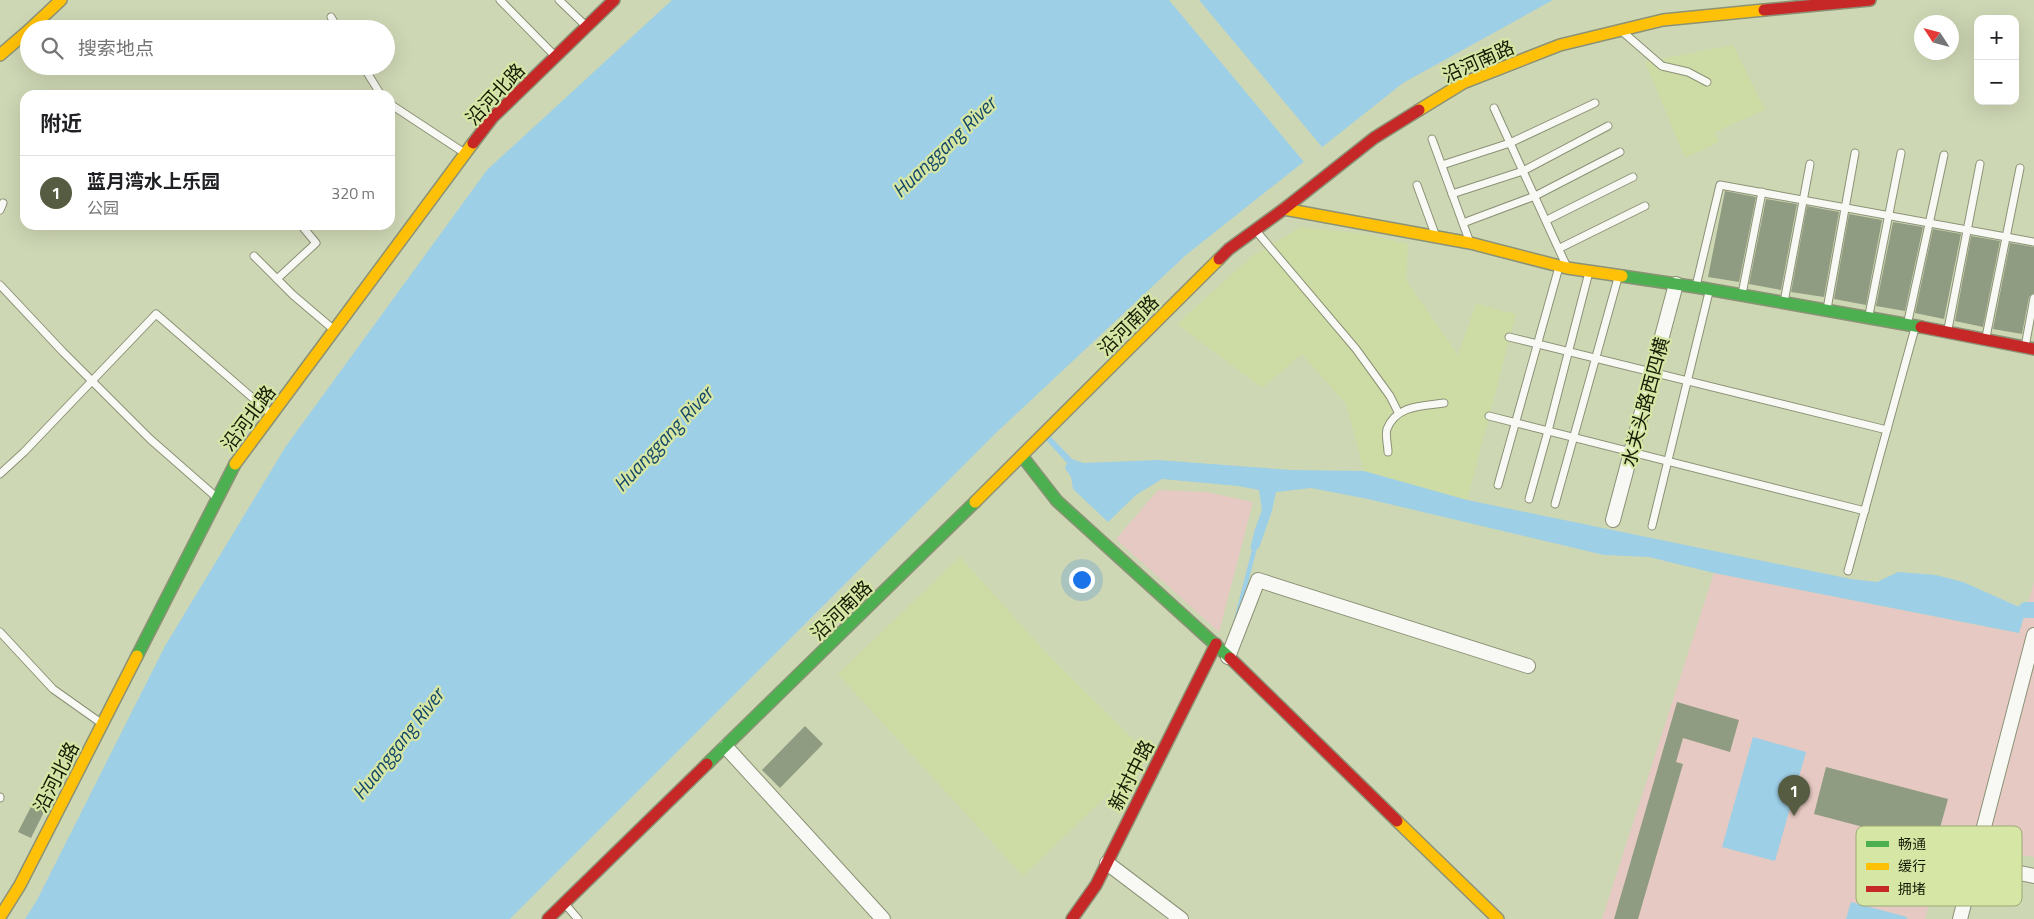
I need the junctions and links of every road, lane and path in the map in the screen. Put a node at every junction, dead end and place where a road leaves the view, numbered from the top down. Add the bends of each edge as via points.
1 (61, 0) edge
2 (500, 0) edge
3 (559, 0) edge
4 (614, 0) edge
5 (1870, 0) edge
6 (331, 17) dead end
7 (39, 20) edge
8 (333, 20) edge
9 (586, 26) junction
10 (1622, 31) junction
11 (20, 37) edge
12 (0, 55) edge
13 (556, 56) junction
14 (369, 75) edge
15 (1707, 82) dead end
16 (378, 90) edge
17 (1596, 103) dead end
18 (395, 107) edge
19 (1494, 108) dead end
20 (1608, 126) dead end
21 (1432, 139) dead end
22 (1510, 143) junction
23 (1620, 152) dead end
24 (1855, 153) dead end
25 (1902, 153) dead end
26 (466, 154) junction
27 (1944, 155) dead end
28 (1810, 164) dead end
29 (1980, 164) dead end
30 (1442, 165) junction
31 (2020, 168) dead end
32 (1523, 170) junction
33 (1633, 177) dead end
34 (1417, 185) dead end
35 (1762, 192) junction
36 (1452, 194) junction
37 (1535, 196) junction
38 (1804, 200) junction
39 (1645, 206) dead end
40 (1846, 208) junction
41 (1284, 209) junction
42 (1889, 215) junction
43 (1547, 220) junction
44 (1463, 223) junction
45 (1930, 223) junction
46 (305, 230) edge
47 (1255, 230) junction
48 (1967, 230) junction
49 (1436, 237) junction
50 (2006, 237) junction
51 (2034, 242) edge
52 (1470, 243) junction
53 (1560, 248) junction
54 (254, 256) dead end
55 (1563, 267) junction
56 (1589, 271) junction
57 (1619, 275) junction
58 (277, 279) junction
59 (1676, 284) junction
60 (0, 285) edge
61 (1696, 287) junction
62 (1710, 289) junction
63 (1742, 295) junction
64 (2034, 298) edge
65 (1784, 302) junction
66 (1827, 310) junction
67 (1869, 317) junction
68 (1912, 325) junction
69 (335, 331) junction
70 (1947, 332) junction
71 (1508, 337) dead end
72 (1986, 340) junction
73 (1537, 344) junction
74 (2029, 348) edge
75 (1569, 352) junction
76 (1596, 359) junction
77 (1653, 372) junction
78 (91, 380) junction
79 (1687, 381) junction
80 (1444, 404) dead end
81 (1398, 412) junction
82 (272, 414) junction
83 (1489, 416) dead end
84 (1515, 422) junction
85 (1887, 430) junction
86 (1548, 431) junction
87 (1574, 437) junction
88 (1388, 452) dead end
89 (1632, 452) junction
90 (1022, 456) junction
91 (1668, 461) junction
92 (0, 474) edge
93 (1498, 485) dead end
94 (218, 498) junction
95 (1529, 499) dead end
96 (1555, 504) dead end
97 (1865, 511) junction
98 (1613, 520) dead end
99 (1652, 526) dead end
100 (1848, 570) dead end
101 (0, 632) edge
102 (2034, 635) edge
103 (1216, 644) junction
104 (1228, 657) junction
105 (1528, 666) dead end
106 (103, 724) junction
107 (726, 747) junction
108 (1985, 826) edge
109 (1107, 863) junction
110 (565, 904) junction
111 (1964, 906) edge
112 (0, 917) edge
113 (548, 919) edge
114 (578, 919) edge
115 (883, 919) edge
116 (1072, 919) edge
117 (1181, 919) edge
118 (1498, 919) edge
119 (1960, 919) edge

1 - 7 street
2 - 13 lane
3 - 9 lane
4 - 9 street, 沿河北路
5 - 10 street, 沿河南路 via 1663,20
6 - 8 lane
9 - 13 street, 沿河北路
10 - 15 lane via 1662,66 1688,72
10 - 41 street, 沿河南路 via 1560,45 1462,83 1374,138
11 - 12 street
13 - 26 street, 沿河北路 via 493,117
14 - 16 lane
17 - 22 lane
18 - 26 lane
19 - 22 lane
20 - 32 lane
21 - 30 lane
22 - 30 lane
22 - 32 lane
23 - 37 lane
24 - 40 lane
25 - 42 lane
26 - 69 street, 沿河北路
27 - 45 lane
28 - 38 lane
29 - 48 lane
30 - 36 lane
31 - 50 lane
32 - 36 lane
32 - 37 lane
33 - 43 lane
34 - 49 lane
35 - 38 lane
35 - 61 lane via 1720,185
35 - 63 lane
36 - 44 lane
37 - 43 lane
37 - 44 lane
38 - 40 lane
38 - 65 lane
39 - 53 lane
40 - 42 lane
40 - 66 lane
41 - 47 street, 沿河南路
41 - 49 street
42 - 45 lane
42 - 67 lane
43 - 53 lane
44 - 52 lane
45 - 48 lane
45 - 68 lane
46 - 58 lane via 316,243
47 - 81 lane via 1356,349
47 - 90 street, 沿河南路 via 1229,248
48 - 50 lane
48 - 70 lane
49 - 52 street
50 - 51 lane
50 - 72 lane
52 - 55 street
53 - 55 lane
54 - 58 lane
55 - 56 street
55 - 73 lane
56 - 57 street
56 - 75 lane
57 - 59 street
57 - 76 lane
58 - 69 lane
59 - 61 street
59 - 77 street, 水关头路西四横
60 - 78 lane
61 - 62 street
62 - 63 street
62 - 79 lane
63 - 65 street
64 - 74 lane
65 - 66 street
66 - 67 street
67 - 68 street
68 - 70 street
68 - 85 lane
69 - 82 street, 沿河北路
70 - 72 street
71 - 73 lane
72 - 74 street
73 - 75 lane
73 - 84 lane
75 - 76 lane
75 - 86 lane
76 - 77 lane
76 - 87 lane
77 - 79 lane
77 - 89 street, 水关头路西四横
78 - 82 lane via 156,314
78 - 92 lane
78 - 94 lane via 150,439
79 - 85 lane
79 - 91 lane
80 - 81 lane
81 - 88 lane via 1387,430
82 - 94 street, 沿河北路 via 236,462
83 - 84 lane
84 - 86 lane
84 - 93 lane
85 - 97 lane
86 - 87 lane
86 - 95 lane
87 - 89 lane
87 - 96 lane
89 - 91 lane
89 - 98 street, 水关头路西四横
90 - 103 street via 1057,502
90 - 107 street, 沿河南路
91 - 97 lane
91 - 99 lane
94 - 106 street, 沿河北路
97 - 100 lane
101 - 106 lane via 53,689
102 - 108 street
103 - 104 street
103 - 109 street, 新村中路
104 - 105 street via 1258,580
104 - 118 street
106 - 112 street, 沿河北路 via 20,886
107 - 110 street, 沿河南路
107 - 115 street
109 - 116 street, 新村中路
109 - 117 street
110 - 113 street, 沿河南路
110 - 114 lane
111 - 119 street

